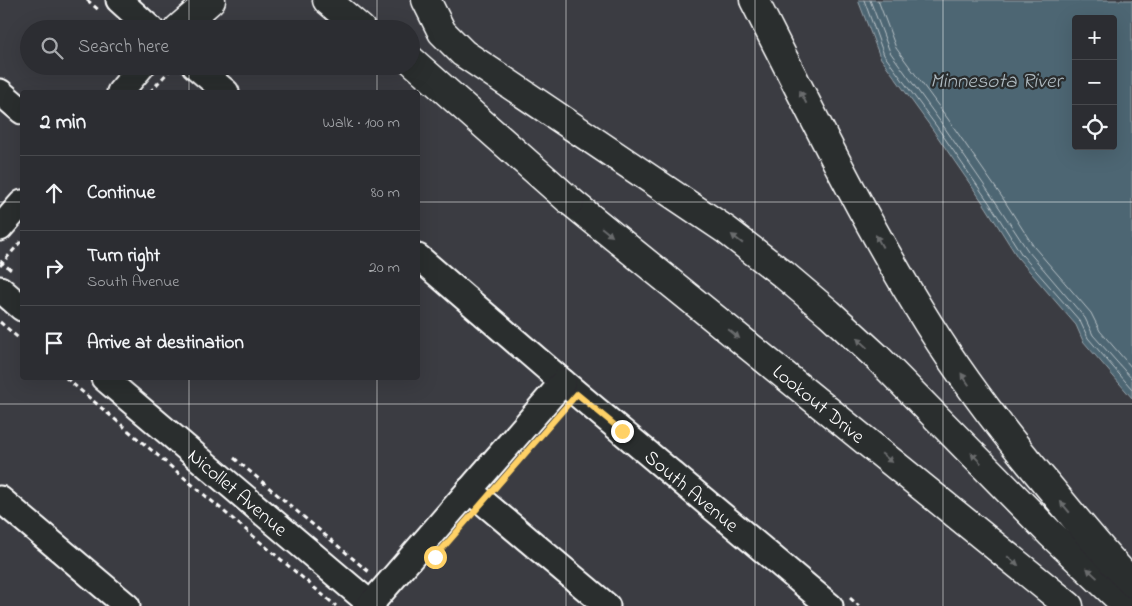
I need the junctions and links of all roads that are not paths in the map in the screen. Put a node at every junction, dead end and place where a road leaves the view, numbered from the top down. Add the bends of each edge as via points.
1 (119, 0) edge
2 (211, 0) edge
3 (327, 0) edge
4 (344, 0) edge
5 (426, 0) edge
6 (754, 0) edge
7 (141, 20) edge
8 (188, 20) edge
9 (351, 20) edge
10 (367, 20) edge
11 (420, 68) edge
12 (134, 75) edge
13 (206, 75) edge
14 (418, 75) edge
15 (122, 90) edge
16 (224, 90) edge
17 (0, 92) edge
18 (20, 109) edge
19 (570, 201) junction
20 (20, 205) edge
21 (0, 228) edge
22 (420, 259) edge
23 (0, 289) edge
24 (20, 306) edge
25 (106, 380) edge
26 (564, 382) junction
27 (470, 490) junction
28 (0, 499) edge
29 (1132, 583) edge
30 (837, 600) edge
31 (375, 601) edge
32 (127, 606) edge
33 (607, 606) edge
34 (1069, 606) edge
35 (1127, 606) edge

1 - 7 street
2 - 8 main road
3 - 9 main road
4 - 10 main road
35 -> 5 main road via 829,313 726,230 462,53 442,32
29 -> 6 main road via 1022,454 974,392 930,326 841,171
11 - 19 main road
12 - 15 street
13 - 16 street
14 - 19 main road
17 - 18 street
19 -> 34 main road, Lookout Drive
20 - 21 street
22 - 26 street, South Avenue
23 - 24 street
25 - 31 street, Nicollet Avenue
26 - 27 street
26 - 30 street, South Avenue
27 - 31 street
27 - 33 street
28 - 32 street

